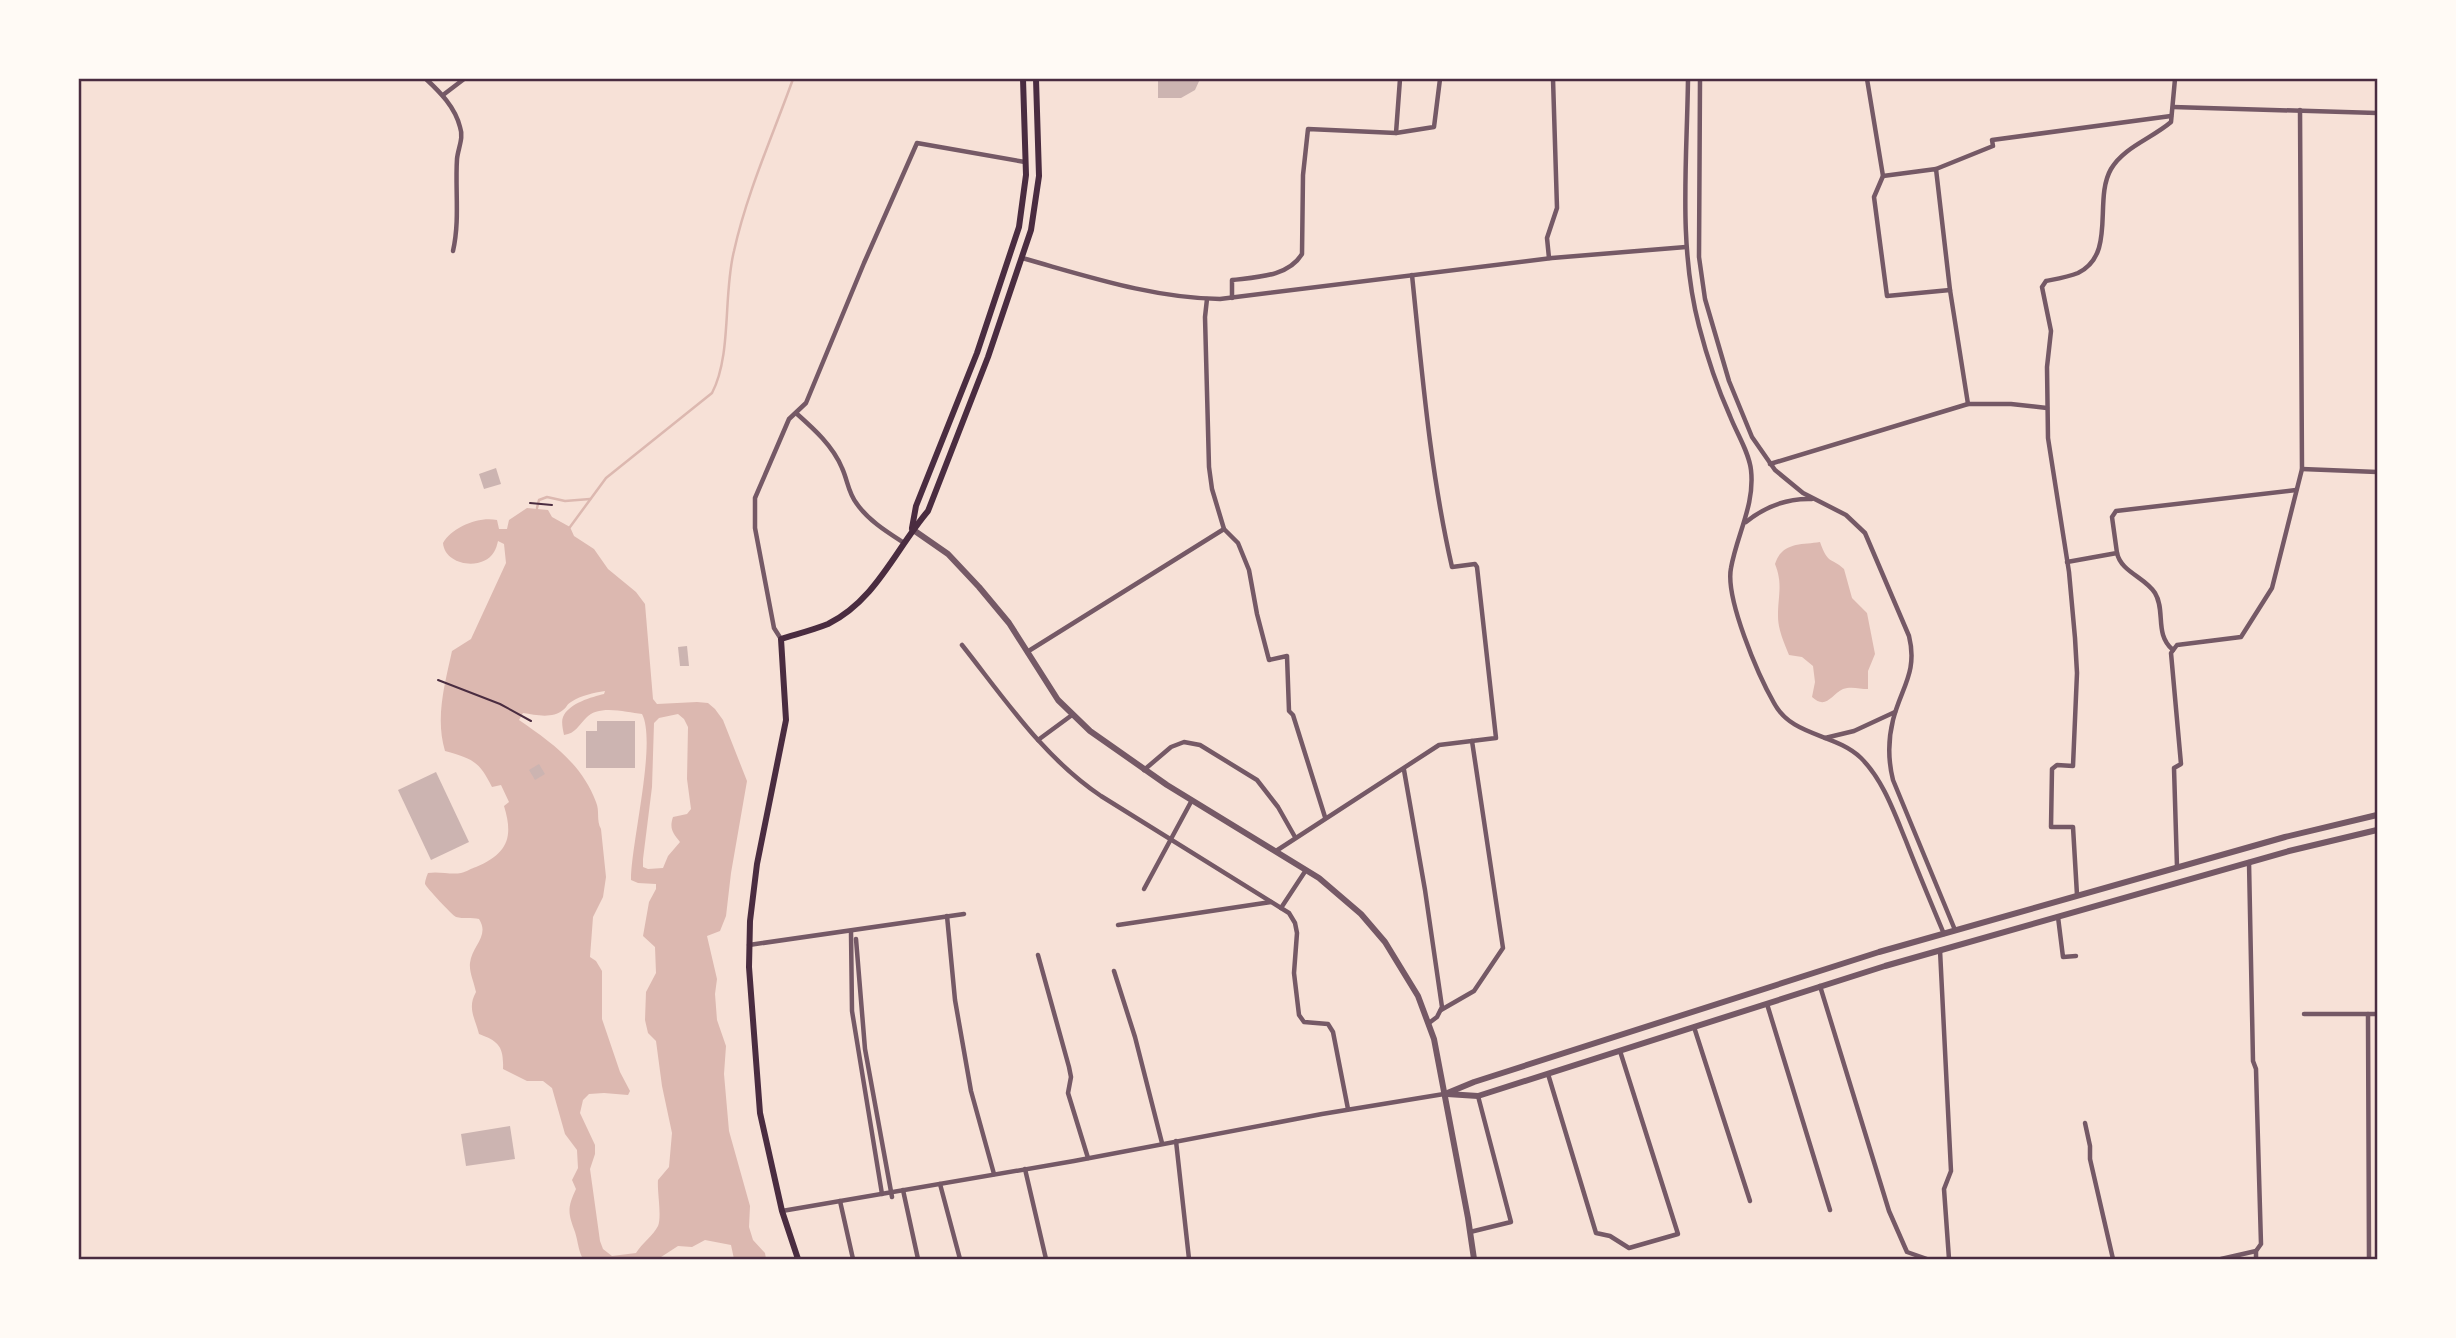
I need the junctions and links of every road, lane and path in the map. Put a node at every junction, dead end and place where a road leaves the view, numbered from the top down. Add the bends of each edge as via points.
1 (426, 79) edge
2 (464, 79) edge
3 (1023, 79) edge
4 (1036, 79) edge
5 (1400, 79) edge
6 (1440, 79) edge
7 (1553, 79) edge
8 (1688, 79) edge
9 (1700, 79) edge
10 (1867, 79) edge
11 (2175, 79) edge
12 (443, 95) junction
13 (2173, 107) junction
14 (2300, 110) junction
15 (2377, 113) edge
16 (2172, 116) junction
17 (1396, 133) junction
18 (1026, 162) junction
19 (1936, 169) junction
20 (1882, 176) junction
21 (1686, 247) junction
22 (453, 251) dead end
23 (1022, 258) junction
24 (1549, 258) junction
25 (1412, 275) junction
26 (1950, 290) junction
27 (1232, 298) junction
28 (1207, 299) junction
29 (1968, 404) junction
30 (2047, 408) junction
31 (796, 413) junction
32 (1770, 464) junction
33 (2302, 469) junction
34 (2377, 472) edge
35 (2296, 490) junction
36 (1813, 499) junction
37 (530, 503) dead end
38 (552, 505) dead end
39 (1745, 524) junction
40 (912, 529) junction
41 (1224, 529) junction
42 (904, 543) junction
43 (2117, 553) junction
44 (2067, 562) junction
45 (781, 639) junction
46 (962, 645) dead end
47 (2172, 650) junction
48 (1027, 652) junction
49 (438, 680) dead end
50 (1896, 712) junction
51 (1072, 715) junction
52 (531, 721) dead end
53 (1824, 738) junction
54 (1038, 740) junction
55 (1472, 741) junction
56 (1404, 769) junction
57 (1144, 770) junction
58 (1192, 800) junction
59 (2377, 815) edge
60 (1325, 817) junction
61 (2377, 830) edge
62 (1295, 837) junction
63 (1171, 839) junction
64 (1276, 851) junction
65 (2249, 862) junction
66 (2177, 868) junction
67 (1306, 870) junction
68 (1144, 889) dead end
69 (2077, 896) junction
70 (1272, 902) junction
71 (1281, 908) junction
72 (964, 914) dead end
73 (947, 916) junction
74 (2058, 917) junction
75 (1118, 925) dead end
76 (1955, 931) junction
77 (851, 932) junction
78 (1944, 934) junction
79 (856, 939) dead end
80 (749, 945) junction
81 (1940, 950) junction
82 (1038, 955) dead end
83 (2076, 956) dead end
84 (1114, 971) dead end
85 (1820, 986) junction
86 (1767, 1004) junction
87 (1441, 1010) junction
88 (2304, 1014) dead end
89 (2368, 1014) junction
90 (2377, 1014) edge
91 (1429, 1023) junction
92 (1694, 1027) junction
93 (1620, 1051) junction
94 (1548, 1073) junction
95 (1445, 1094) junction
96 (1478, 1096) junction
97 (1348, 1110) junction
98 (2085, 1123) dead end
99 (1176, 1141) junction
100 (1162, 1143) junction
101 (1088, 1158) junction
102 (1025, 1169) junction
103 (994, 1174) junction
104 (2376, 1178) edge
105 (2368, 1182) junction
106 (940, 1184) junction
107 (903, 1190) junction
108 (882, 1194) junction
109 (892, 1197) dead end
110 (840, 1201) junction
111 (1750, 1201) dead end
112 (1830, 1210) dead end
113 (782, 1211) junction
114 (1470, 1232) junction
115 (2256, 1251) junction
116 (798, 1259) edge
117 (853, 1259) edge
118 (918, 1259) edge
119 (960, 1259) edge
120 (1046, 1259) edge
121 (1189, 1259) edge
122 (1474, 1259) edge
123 (1927, 1259) edge
124 (1949, 1259) edge
125 (2113, 1259) edge
126 (2221, 1259) edge
127 (2256, 1259) edge
128 (2369, 1259) edge

1 - 12 street
2 - 12 street
3 - 18 main road
4 - 23 main road via 1038,190
5 - 17 street
6 - 17 street via 1434,127
7 - 24 street via 1557,208 1548,238
8 - 21 street
9 - 32 street via 1698,239 1705,299 1736,400
10 - 20 street
11 - 13 street
12 - 22 street via 462,131
13 - 14 street
13 - 16 street
14 - 15 street
14 - 33 street
16 - 19 street via 1992,140 1993,146
16 - 30 street via 2171,122 2129,149 2112,168 2103,192 2100,250 2094,260 2076,274 2046,281 2042,287 2051,331
17 - 27 street via 1308,129 1302,254 1285,270 1232,280
18 - 31 street via 917,142 806,403
18 - 40 main road via 1019,226 977,353 916,506
19 - 20 street
19 - 26 street
20 - 26 street via 1874,197 1887,296
21 - 24 street
21 - 39 street via 1705,348 1749,459 1751,493
23 - 28 street via 1116,284
23 - 40 main road via 928,511
24 - 25 street
25 - 27 street
25 - 55 street via 1445,537 1452,567 1475,564 1478,579 1496,738
26 - 29 street
27 - 28 street
28 - 41 street via 1209,467
29 - 30 street
29 - 32 street
30 - 44 street
31 - 42 street via 837,458 859,508
31 - 45 street via 789,419 758,489 754,508 774,628
32 - 36 street
33 - 34 street
33 - 35 street
35 - 43 street via 2116,511 2112,517
35 - 47 street via 2272,588 2241,637 2178,645
36 - 39 street via 1773,505
36 - 50 street via 1846,515 1865,533 1909,636 1910,675
37 - 38 path
39 - 53 street via 1730,571 1736,615 1777,708 1796,726
40 - 42 main road
40 - 48 street via 964,570
41 - 48 street
41 - 60 street via 1238,543 1249,570 1269,660 1287,656 1289,711
42 - 45 main road via 877,583 856,604 826,624
43 - 44 street
43 - 47 street via 2122,564 2156,594 2163,638
44 - 69 street via 2077,673 2073,766 2057,765 2050,772 2051,827 2073,827
45 - 80 main road via 786,720 757,864
46 - 54 street
47 - 66 street via 2181,764 2174,768
48 - 51 street
49 - 52 path
50 - 53 street via 1854,731
50 - 76 street via 1889,743 1893,780
51 - 54 street
51 - 57 street
53 - 78 street via 1853,751 1877,778
54 - 63 street via 1087,787
55 - 56 street via 1439,745
55 - 87 street via 1503,948 1474,991
56 - 60 street
56 - 87 street
57 - 58 street
57 - 62 street via 1171,747 1200,745 1258,780
58 - 63 street
58 - 64 street
59 - 66 street
60 - 62 street
61 - 65 street
62 - 64 street
63 - 68 street
63 - 70 street
64 - 67 street
65 - 74 street
65 - 115 street via 2261,1244
66 - 69 street
67 - 71 street
67 - 91 street via 1347,901 1385,942 1412,984
69 - 76 street
70 - 71 street
70 - 75 street
71 - 97 street via 1293,918 1296,928 1294,973 1299,1016 1304,1022 1328,1024 1333,1032
72 - 73 street
73 - 77 street
73 - 103 street via 969,1078
74 - 81 street
74 - 83 street via 2063,957
76 - 78 street
77 - 80 street
77 - 108 street via 852,1011
78 - 95 street
79 - 109 street via 865,1049
80 - 113 main road via 756,1084
81 - 85 street
81 - 124 street via 1951,1171 1944,1189
82 - 101 street via 1069,1067 1068,1093
84 - 100 street
85 - 86 street
85 - 123 street via 1897,1233 1907,1252
86 - 92 street
86 - 112 street
87 - 91 street
88 - 89 street
89 - 90 street
89 - 105 street
91 - 95 street
92 - 93 street
92 - 111 street
93 - 94 street
93 - 94 street via 1678,1234 1629,1248 1596,1233
94 - 96 street
95 - 96 street
95 - 97 street
95 - 114 street
96 - 114 street via 1511,1222
97 - 99 street
98 - 125 street
99 - 100 street
99 - 121 street
100 - 101 street
101 - 102 street
102 - 103 street
102 - 120 street
103 - 106 street
104 - 105 street
105 - 128 street
106 - 107 street
106 - 119 street
107 - 108 street
107 - 118 street
108 - 110 street
110 - 113 street
110 - 117 street
113 - 116 main road
114 - 122 street
115 - 126 street
115 - 127 street

